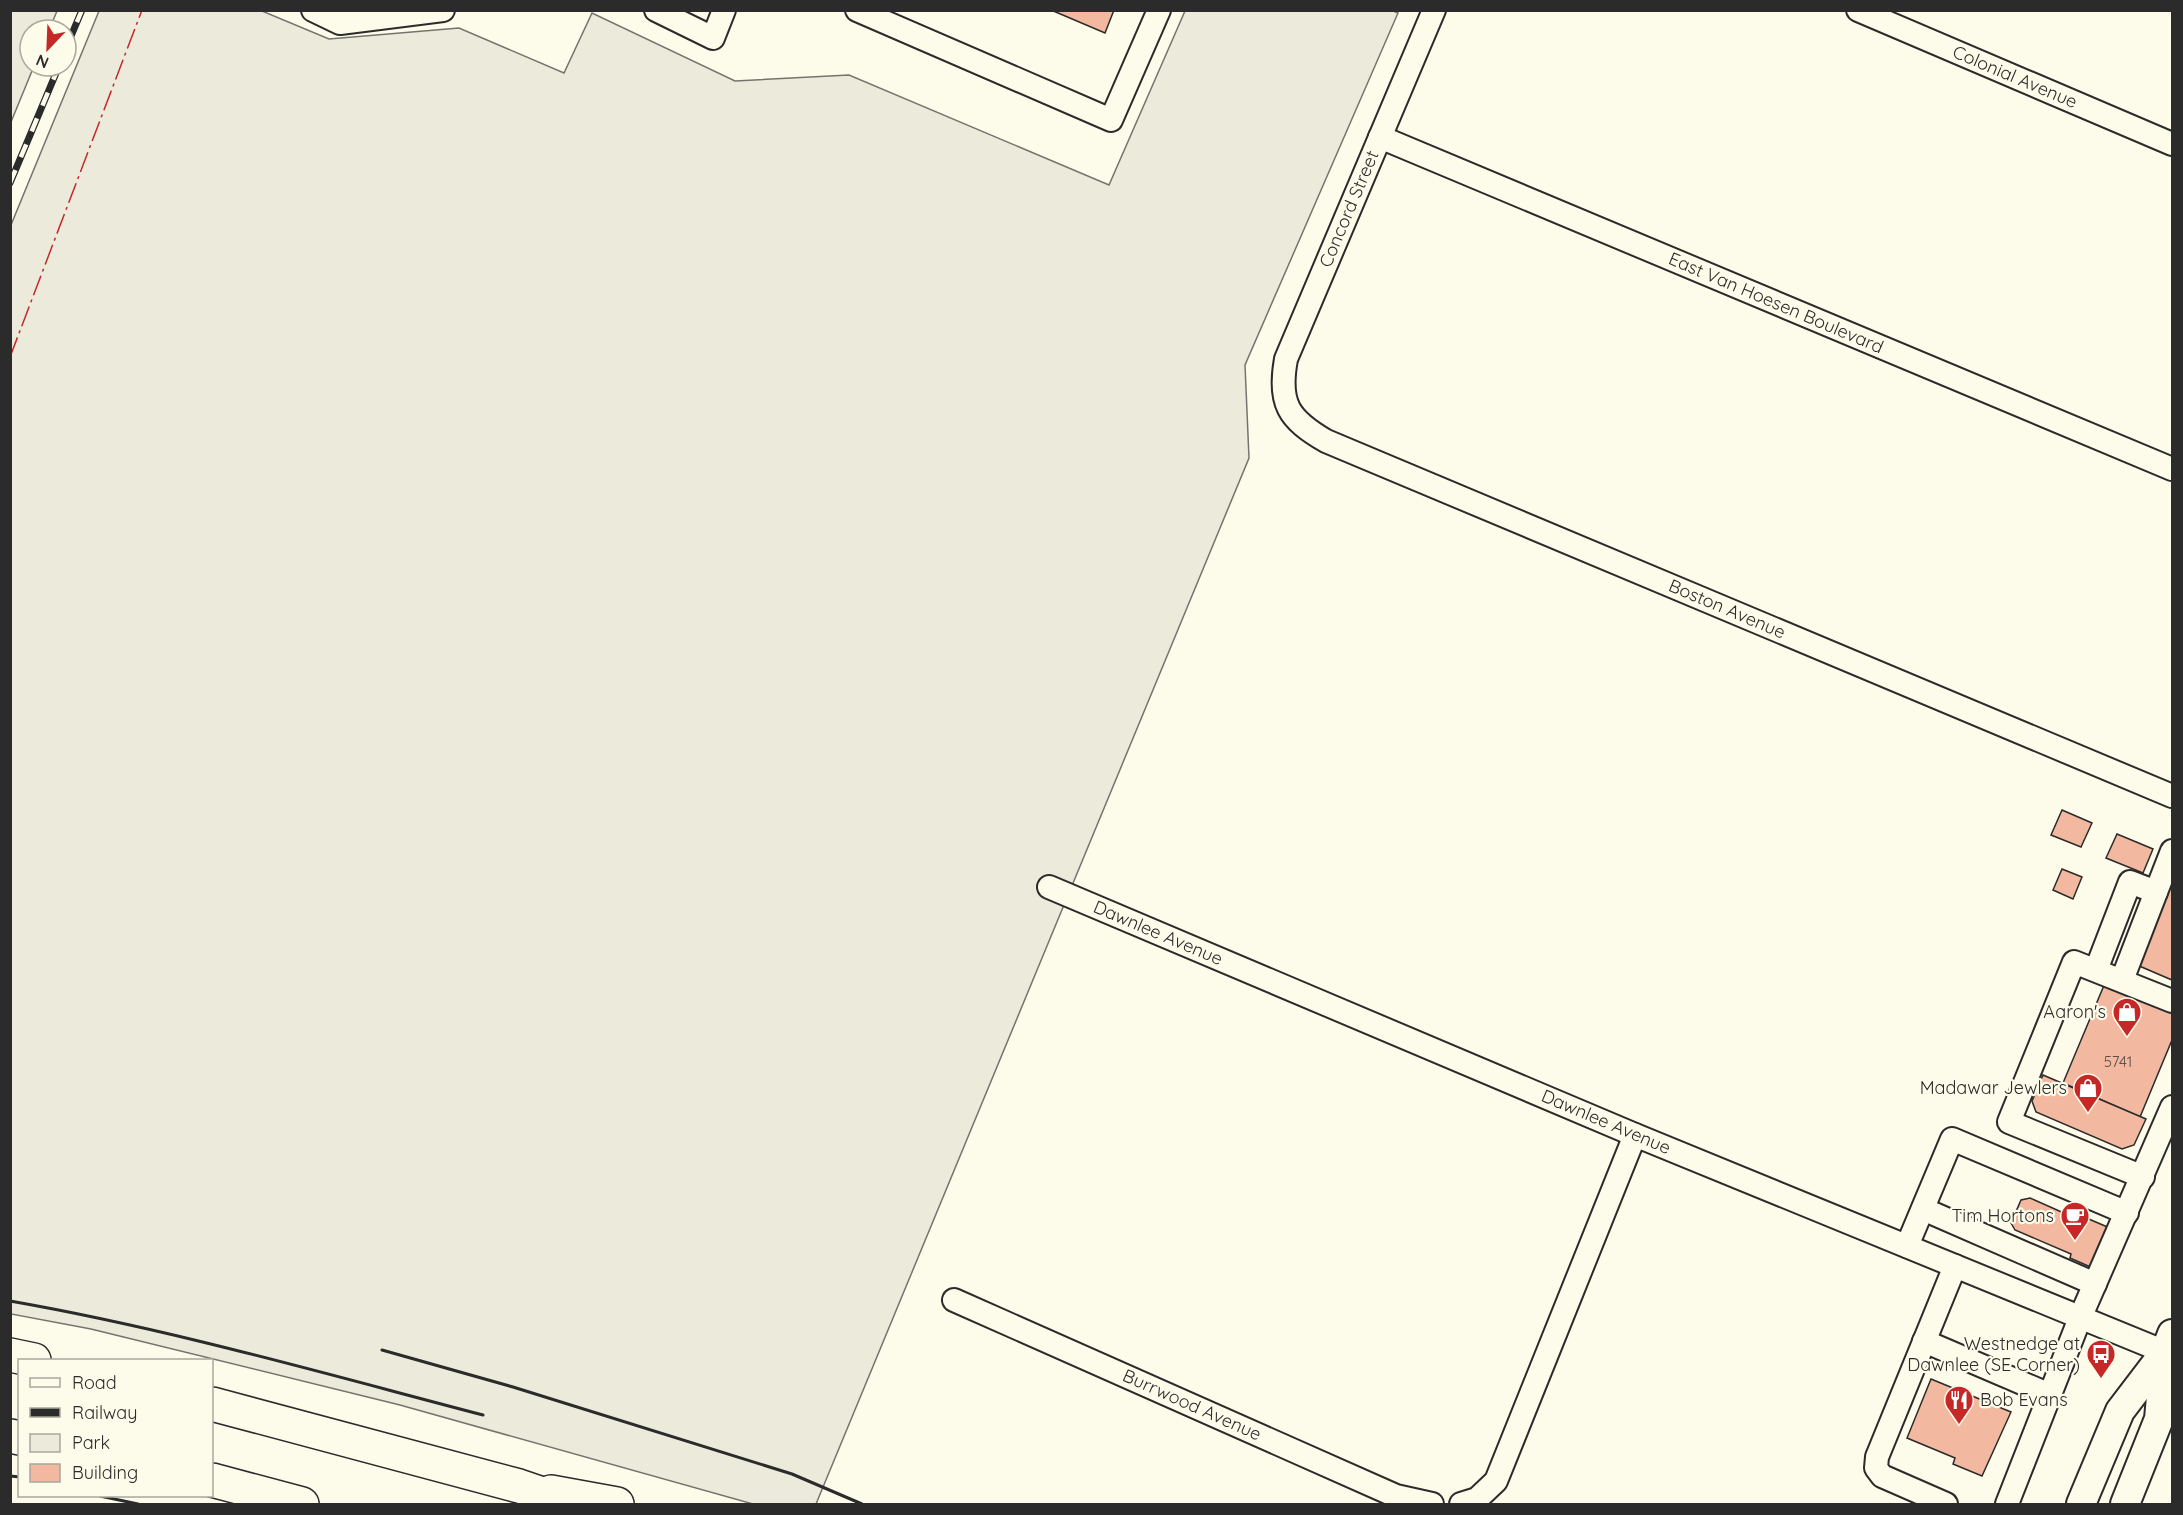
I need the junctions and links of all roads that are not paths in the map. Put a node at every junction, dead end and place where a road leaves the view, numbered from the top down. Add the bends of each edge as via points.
1 (313, 10) edge
2 (443, 10) edge
3 (656, 10) edge
4 (724, 10) edge
5 (857, 10) edge
6 (1159, 10) edge
7 (1434, 10) edge
8 (1858, 10) edge
9 (1380, 137) junction
10 (2172, 144) edge
11 (1288, 411) joint
12 (2172, 470) edge
13 (2172, 796) edge
14 (2172, 851) edge
15 (1049, 887) dead end
16 (2156, 892) junction
17 (2096, 970) junction
18 (2122, 980) junction
19 (2172, 1001) edge
20 (2172, 1107) edge
21 (2168, 1133) edge
22 (1635, 1135) junction
23 (2143, 1177) junction
24 (1923, 1209) junction
25 (2127, 1213) junction
26 (1907, 1246) junction
27 (1955, 1266) junction
28 (2095, 1284) junction
29 (954, 1300) dead end
30 (2080, 1318) junction
31 (1924, 1341) junction
32 (2169, 1343) edge
33 (10, 1355) edge
34 (29, 1359) edge
35 (2050, 1395) junction
36 (213, 1404) edge
37 (213, 1480) edge
38 (519, 1486) junction
39 (302, 1504) edge
40 (572, 1504) edge
41 (617, 1504) edge
42 (1432, 1504) edge
43 (1461, 1504) edge
44 (1946, 1504) edge
45 (2007, 1504) edge
46 (2081, 1504) edge
47 (2125, 1504) edge

1 - 2 street via 340,23
3 - 4 street via 713,38
5 - 6 street via 1111,120
7 - 9 street, Concord Street
8 - 10 street, Colonial Avenue
9 - 11 street, Concord Street via 1286,359 1281,384
9 - 12 street, East Van Hoesen Boulevard
11 - 13 street, Boston Avenue via 1326,441
14 - 16 street
15 - 22 street, Dawnlee Avenue
16 - 17 street via 2130,882
16 - 18 street
17 - 18 street
17 - 23 street via 2074,962 2009,1122
18 - 19 street
20 - 21 street
21 - 23 street
22 - 26 street, Dawnlee Avenue
22 - 43 street via 1496,1480 1477,1499
23 - 25 street
24 - 25 street via 1952,1139
24 - 26 street
24 - 28 street
25 - 28 street
26 - 27 street, Dawnlee Avenue
27 - 30 street, Dawnlee Avenue
27 - 31 street
28 - 30 street
29 - 42 street, Burrwood Avenue via 1396,1496
30 - 32 street, Dawnlee Avenue
30 - 35 street
31 - 35 street
31 - 44 street via 1876,1468 1882,1476
32 - 46 main road via 2120,1411
32 - 47 main road via 2159,1419
33 - 34 highway
35 - 45 street
36 - 38 highway
37 - 39 highway
38 - 40 highway
38 - 41 highway

